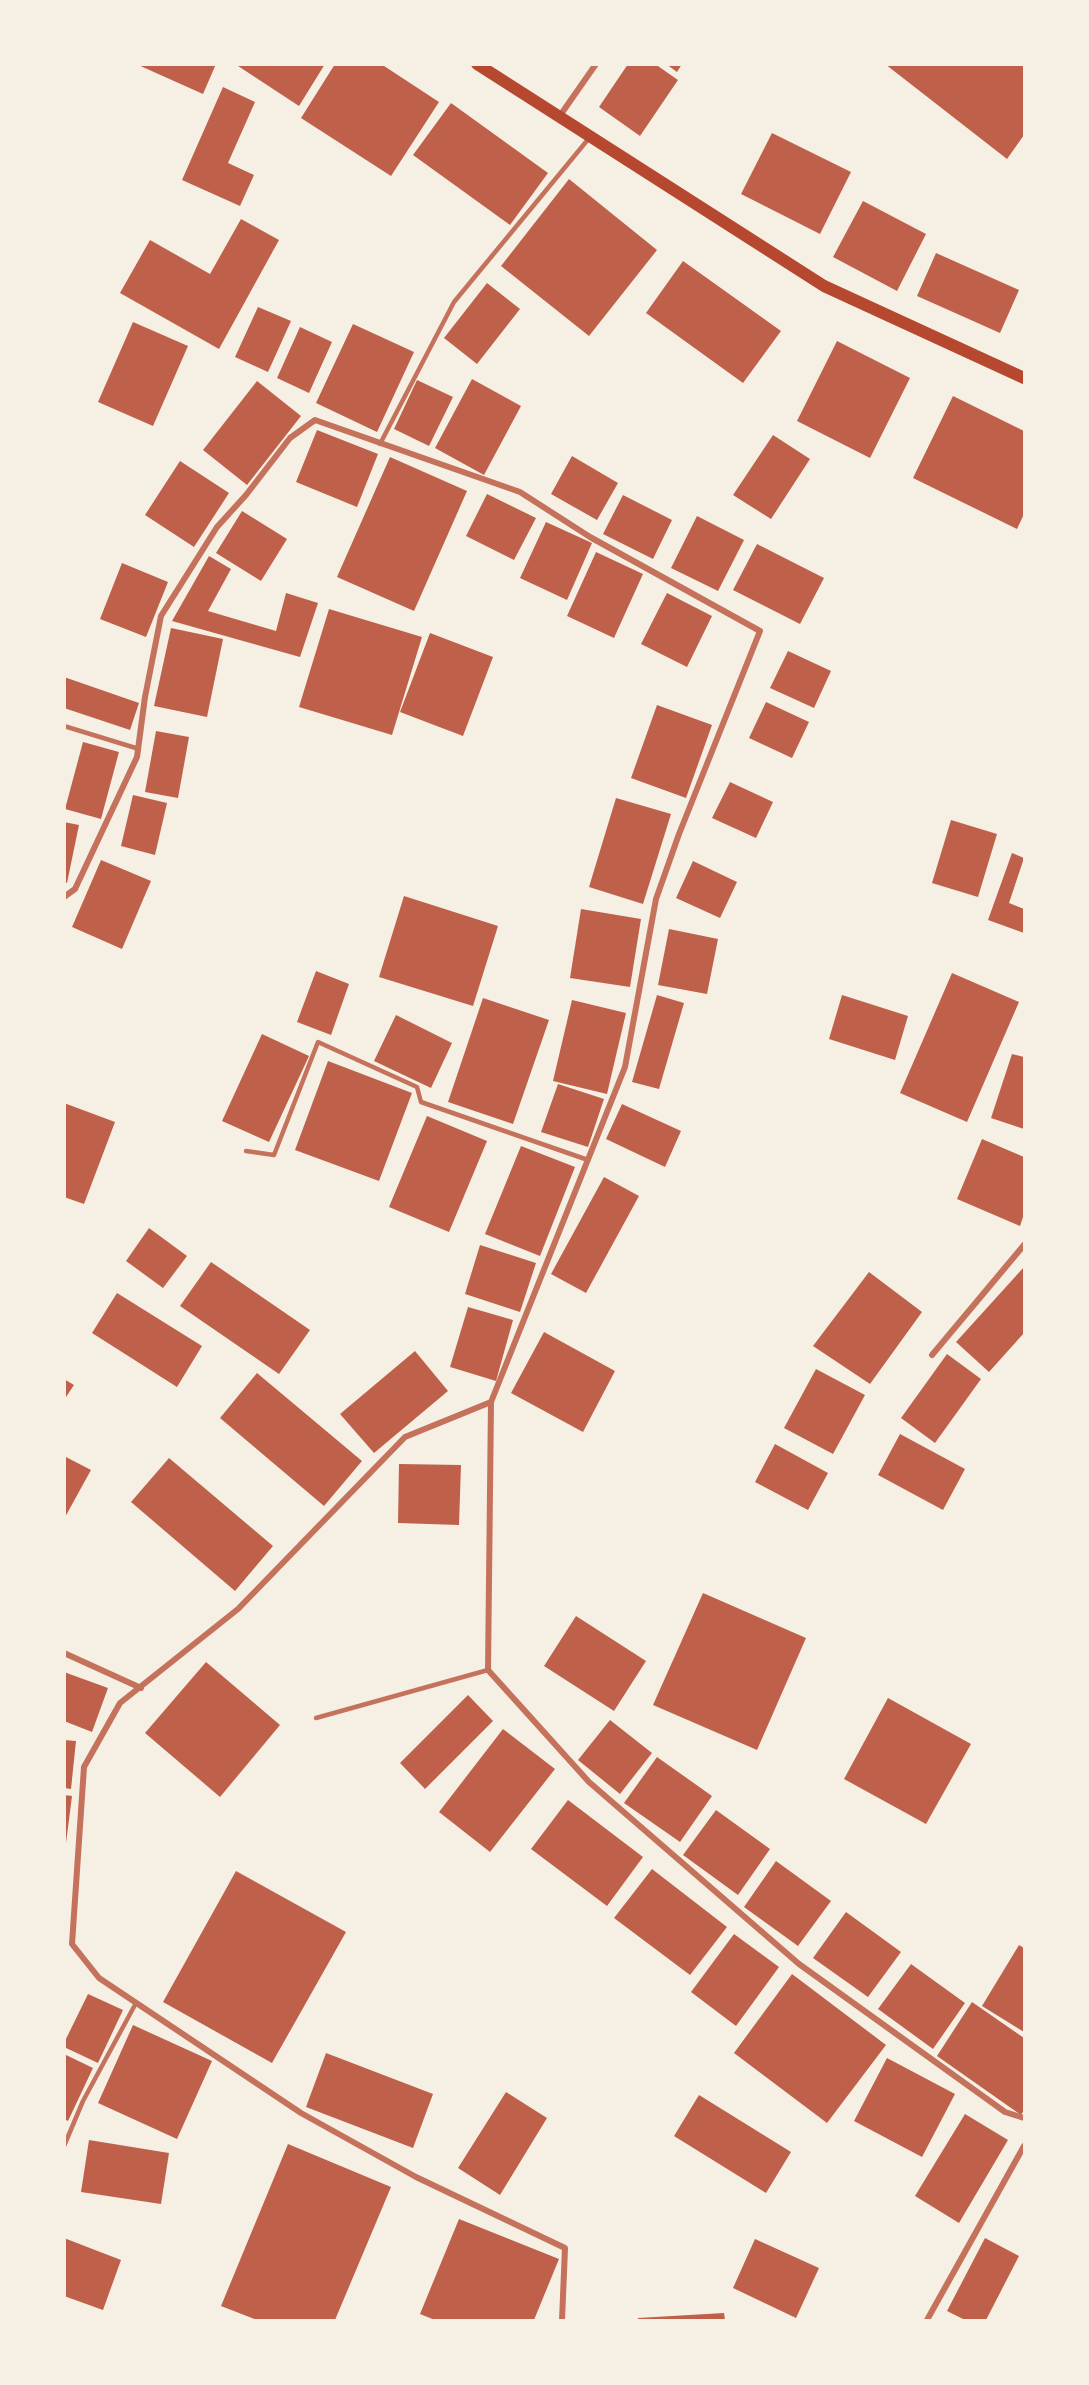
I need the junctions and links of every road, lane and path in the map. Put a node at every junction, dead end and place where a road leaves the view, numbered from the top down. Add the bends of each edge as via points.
1 (477, 64) edge
2 (596, 64) edge
3 (559, 117) junction
4 (590, 137) junction
5 (1024, 378) edge
6 (380, 444) junction
7 (64, 726) edge
8 (139, 749) junction
9 (64, 897) edge
10 (246, 1151) dead end
11 (588, 1160) junction
12 (1024, 1245) edge
13 (932, 1355) dead end
14 (491, 1402) junction
15 (64, 1653) edge
16 (488, 1670) junction
17 (141, 1688) junction
18 (316, 1718) dead end
19 (136, 2003) junction
20 (1024, 2118) edge
21 (64, 2146) edge
22 (1024, 2146) edge
23 (562, 2320) edge
24 (927, 2320) edge

1 - 3 main road
2 - 3 street
3 - 4 main road
4 - 5 main road via 824,286
4 - 6 lane via 454,302
6 - 8 street via 315,420 290,438 217,526 161,616
6 - 11 street via 520,492 590,537 760,631 656,899 625,1068
7 - 8 lane
8 - 9 street via 75,889
10 - 11 lane via 274,1155 318,1042 417,1087 421,1102
11 - 14 street
12 - 13 street
14 - 16 street
14 - 17 street via 405,1437 238,1609
15 - 17 street
16 - 18 lane
16 - 20 street via 588,1782 799,1964 1005,2112
17 - 19 street via 120,1703 84,1767 72,1944 99,1978
19 - 21 lane via 83,2101
19 - 23 street via 301,2113 416,2177 565,2248
22 - 24 street

